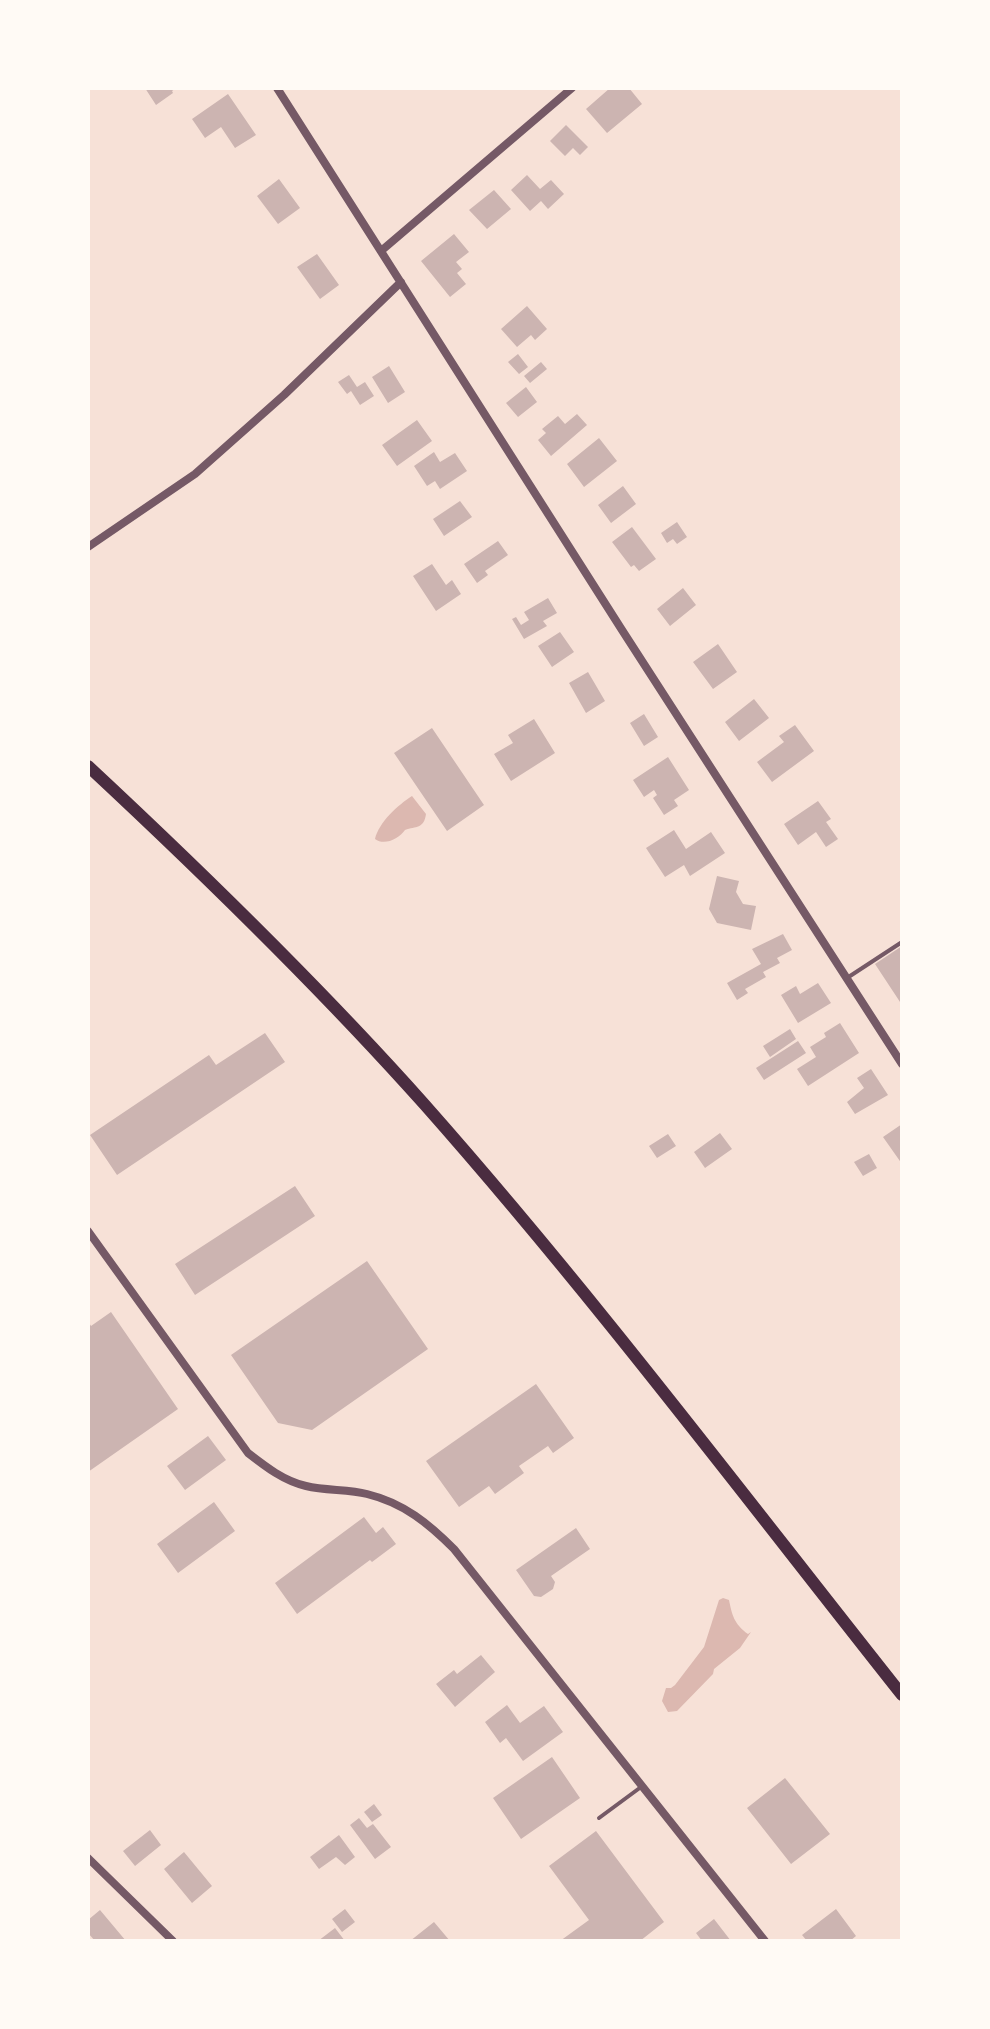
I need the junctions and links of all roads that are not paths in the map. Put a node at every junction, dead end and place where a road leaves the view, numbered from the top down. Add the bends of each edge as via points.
1 (277, 88) edge
2 (572, 88) edge
3 (381, 251) junction
4 (401, 282) junction
5 (88, 547) edge
6 (88, 766) edge
7 (902, 942) edge
8 (847, 978) junction
9 (902, 1064) edge
10 (88, 1231) edge
11 (902, 1695) edge
12 (641, 1787) junction
13 (599, 1818) dead end
14 (88, 1858) edge
15 (173, 1941) edge
16 (765, 1941) edge

1 - 3 street
2 - 3 street
3 - 4 street
4 - 5 street via 195,474
4 - 8 street
6 - 11 main road via 195,865 424,1104 608,1323
7 - 8 lane
8 - 9 street
10 - 12 street via 248,1453 273,1473 306,1486 366,1494 426,1521 454,1549
12 - 13 lane
12 - 16 street
14 - 15 street

